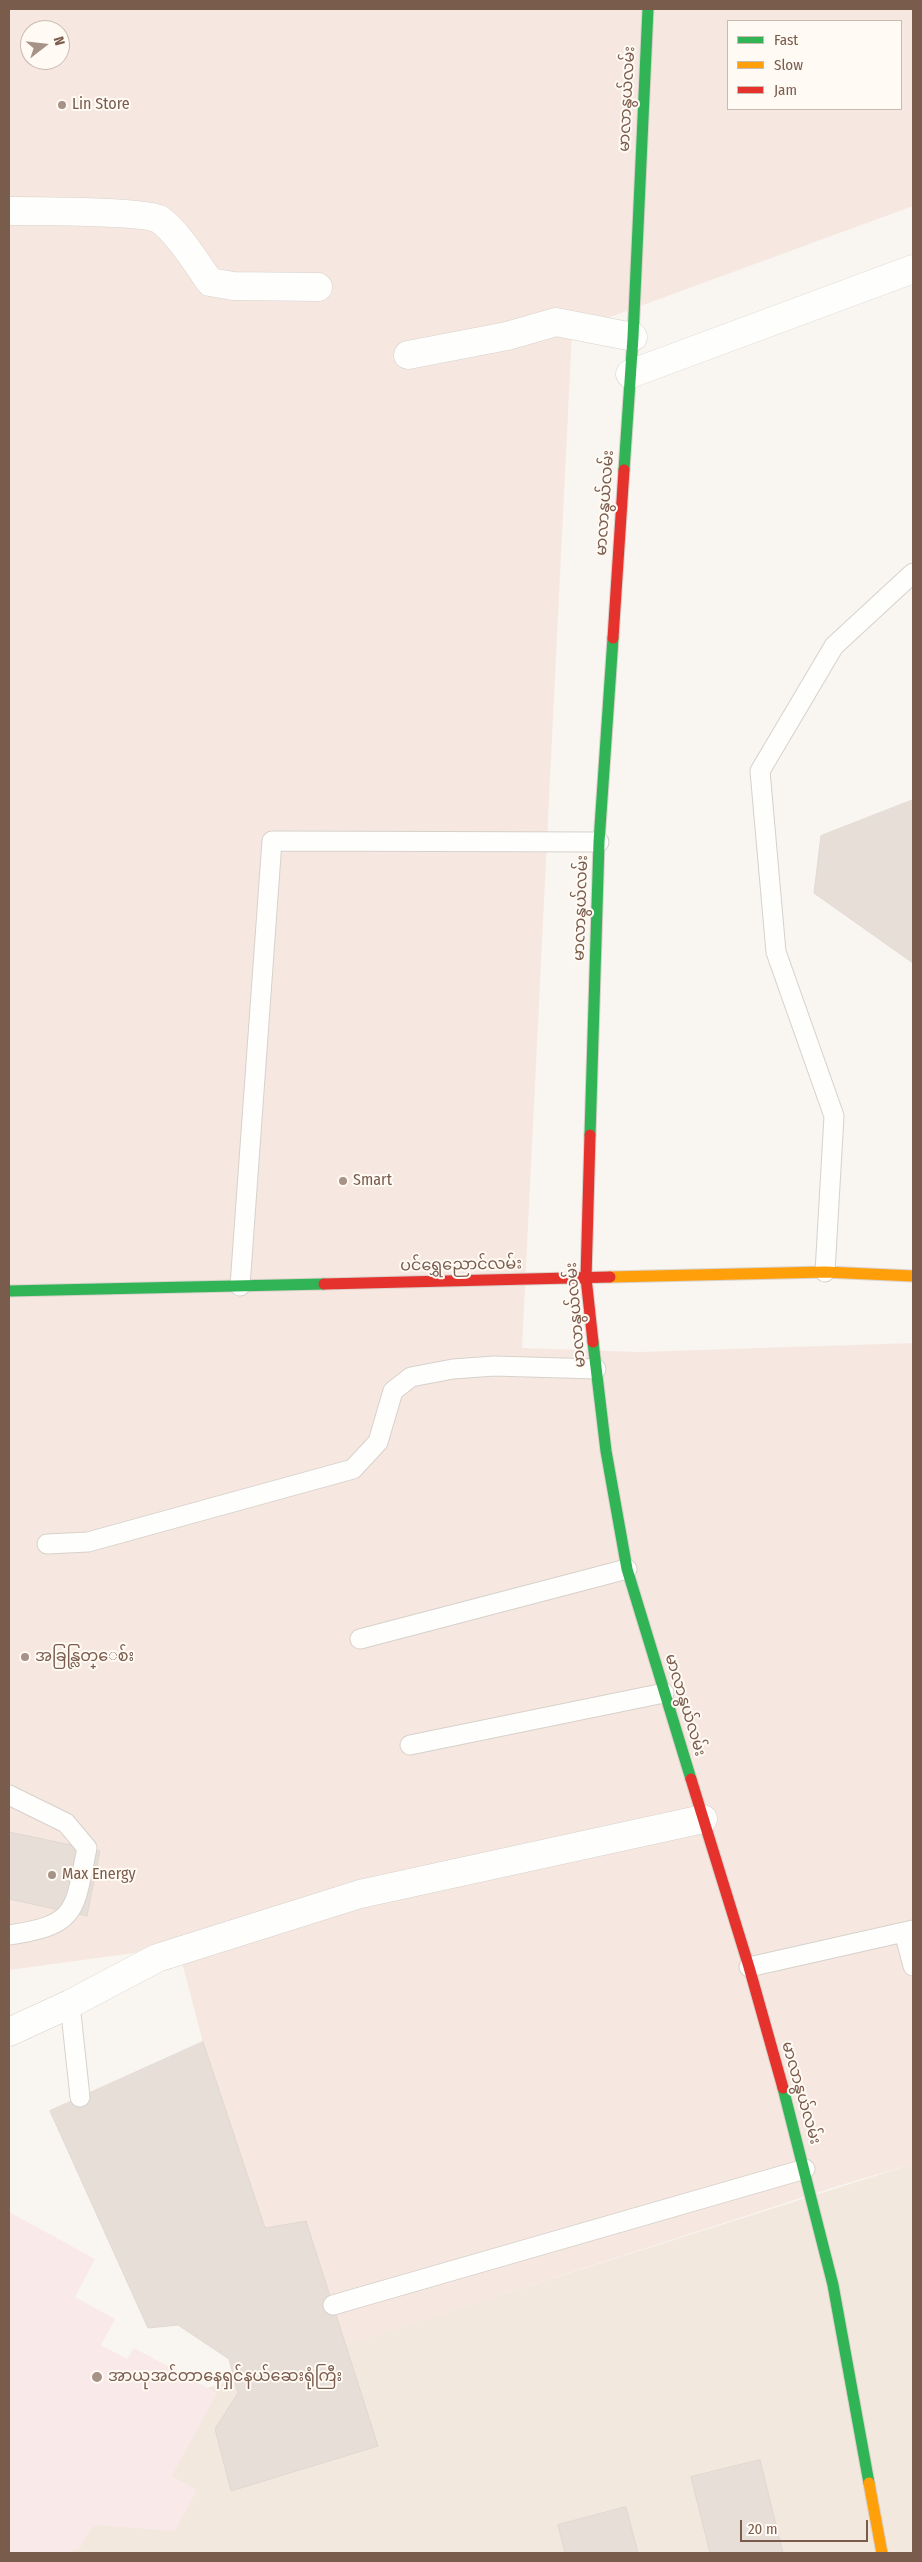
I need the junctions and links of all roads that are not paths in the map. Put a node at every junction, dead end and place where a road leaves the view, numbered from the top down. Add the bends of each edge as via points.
1 (648, 9) edge
2 (9, 211) edge
3 (913, 269) edge
4 (318, 287) dead end
5 (633, 337) junction
6 (408, 355) dead end
7 (630, 374) junction
8 (913, 573) edge
9 (599, 842) junction
10 (825, 1272) junction
11 (911, 1276) edge
12 (586, 1278) junction
13 (240, 1286) junction
14 (9, 1291) edge
15 (913, 1294) edge
16 (596, 1369) junction
17 (47, 1544) dead end
18 (626, 1568) junction
19 (360, 1639) dead end
20 (664, 1694) junction
21 (410, 1745) dead end
22 (9, 1794) edge
23 (703, 1819) junction
24 (909, 1931) edge
25 (9, 1935) edge
26 (913, 1966) edge
27 (749, 1967) junction
28 (70, 2004) junction
29 (9, 2032) edge
30 (80, 2097) dead end
31 (806, 2170) junction
32 (333, 2305) dead end
33 (882, 2553) edge

1 - 5 street, မာလာနွယ်လမ်း
2 - 4 street via 158,218 184,245 210,282 233,286
3 - 7 street
5 - 6 street via 556,322 507,336
5 - 7 street, မာလာနွယ်လမ်း
7 - 9 street, မာလာနွယ်လမ်း
8 - 10 lane via 834,646 760,771 776,952 834,1116
9 - 12 street, မာလာနွယ်လမ်း
9 - 13 lane via 272,841
10 - 11 street, ပင်ရွှေညောင်လမ်း
10 - 12 street, ပင်ရွှေညောင်လမ်း
11 - 15 lane
12 - 13 street, ပင်ရွှေညောင်လမ်း
12 - 16 street, မာလာနွယ်လမ်း
13 - 14 street, ပင်ရွှေညောင်လမ်း
16 - 17 lane via 494,1366 411,1377 393,1391 378,1442 353,1469 88,1542
16 - 18 street, မာလာနွယ်လမ်း
18 - 19 lane
18 - 20 street, မာလာနွယ်လမ်း
20 - 21 lane
20 - 23 street, မာလာနွယ်လမ်း
22 - 25 lane via 66,1823 86,1848 76,1902 64,1919 38,1931
23 - 27 street, မာလာနွယ်လမ်း
23 - 28 street via 360,1894 157,1958
24 - 26 lane
24 - 27 lane
27 - 31 street, မာလာနွယ်လမ်း
28 - 29 street
28 - 30 lane
31 - 32 lane
31 - 33 street, မာလာနွယ်လမ်း via 833,2285

